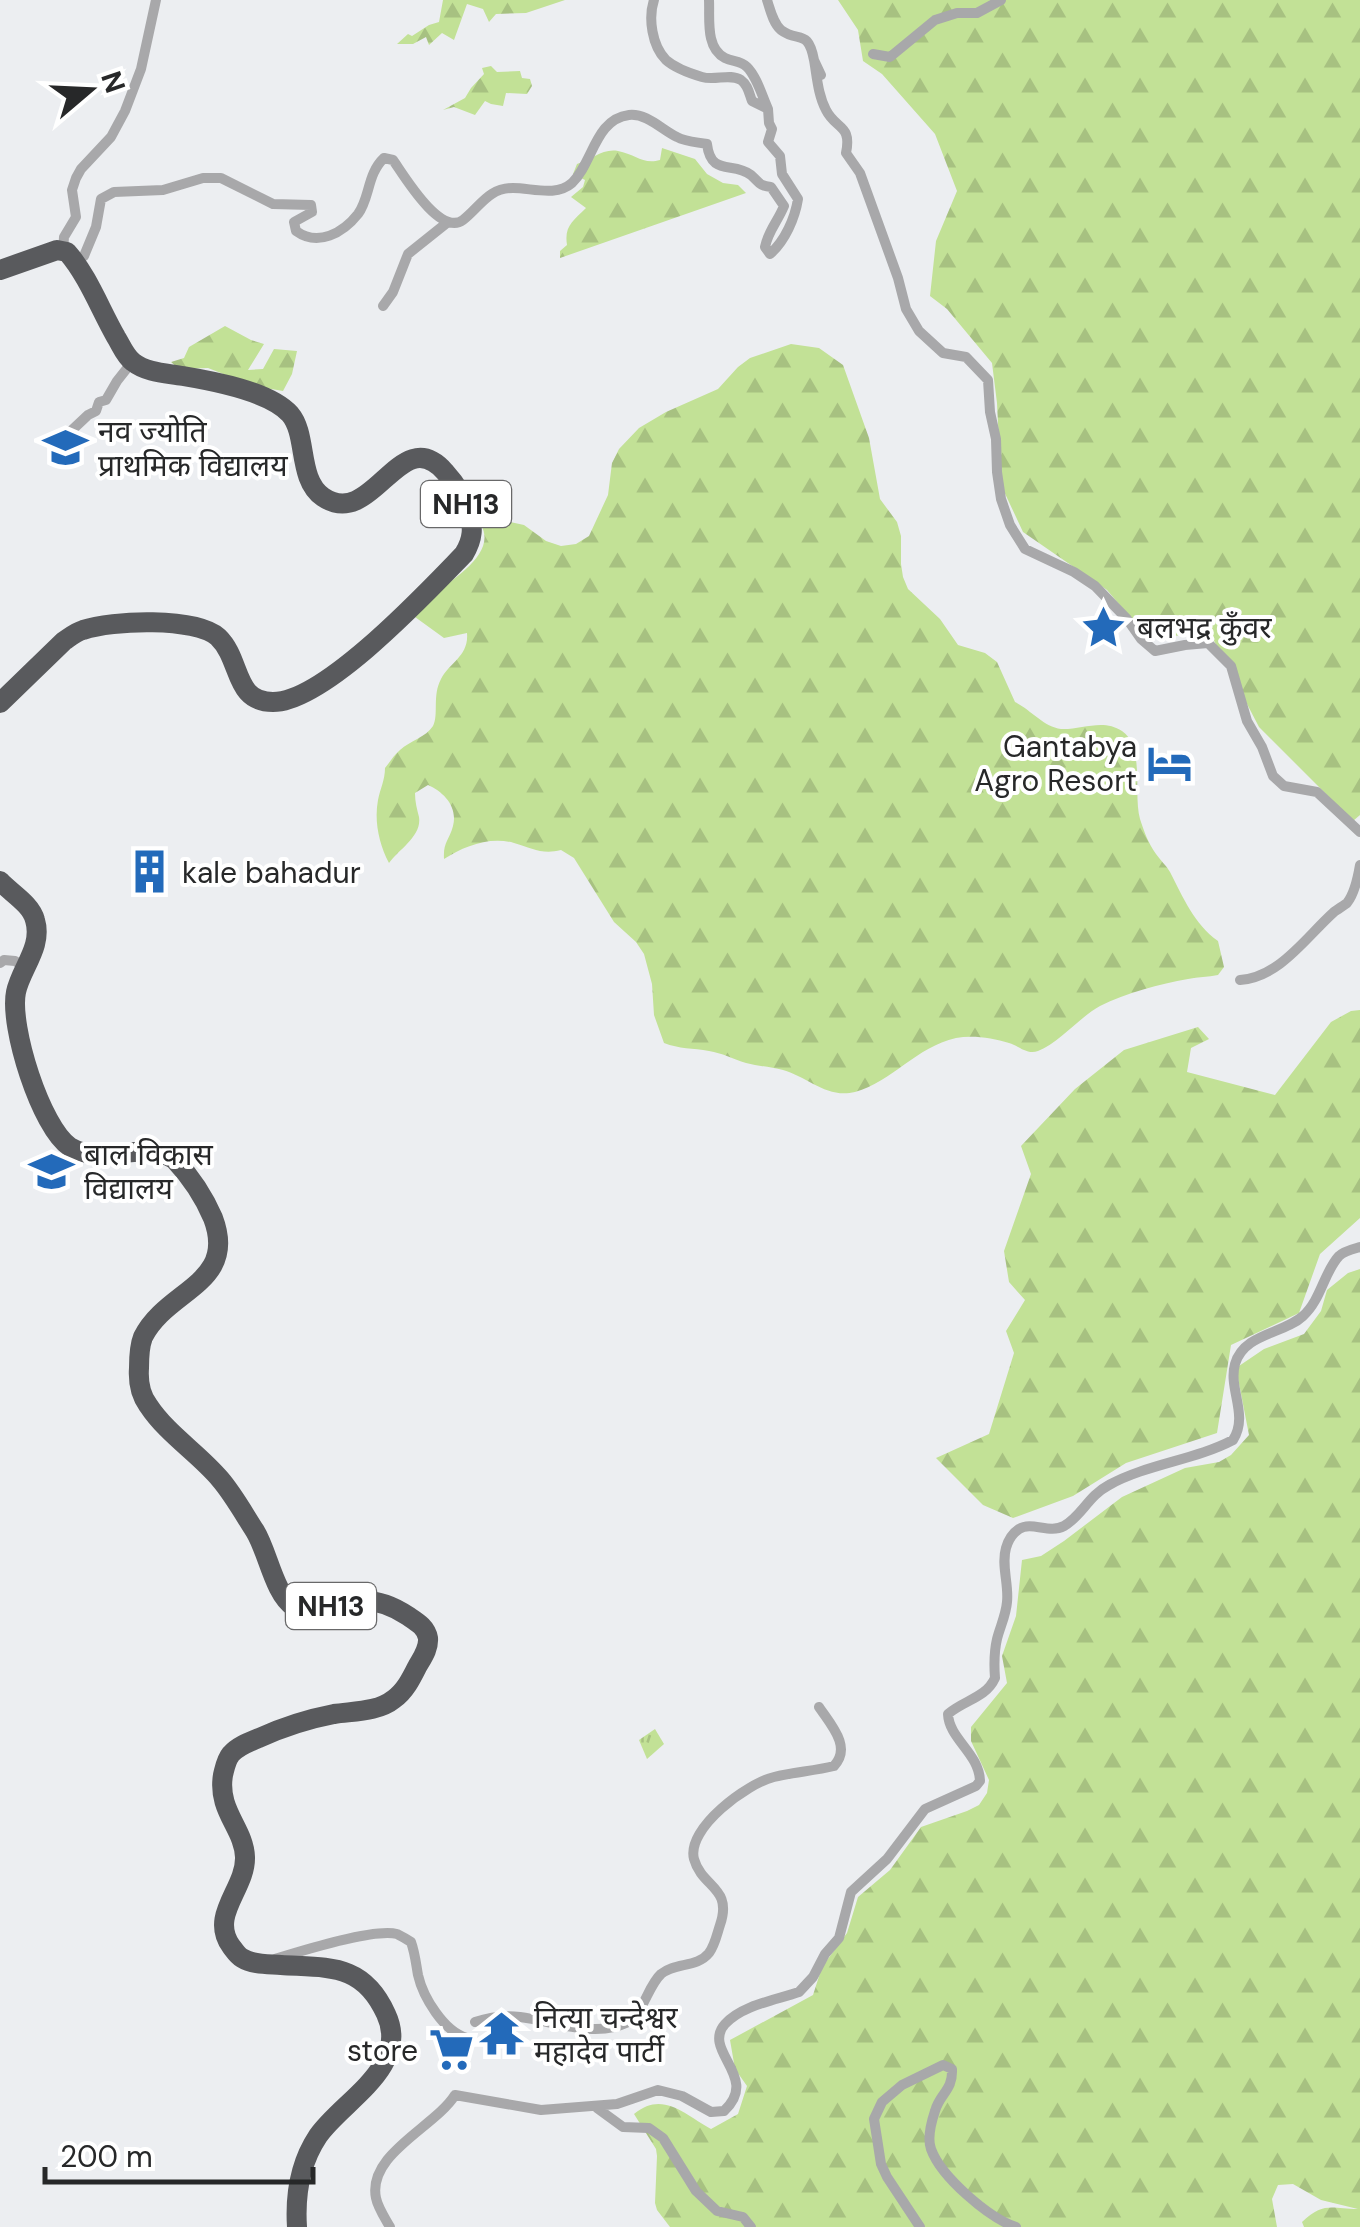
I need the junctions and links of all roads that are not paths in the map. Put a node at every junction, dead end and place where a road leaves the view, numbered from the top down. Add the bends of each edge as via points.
1 (156, 0) edge
2 (654, 0) edge
3 (710, 0) edge
4 (767, 0) edge
5 (1001, 0) edge
6 (873, 54) dead end
7 (814, 60) junction
8 (821, 74) dead end
9 (768, 109) junction
10 (448, 222) junction
11 (68, 255) junction
12 (0, 270) edge
13 (383, 306) dead end
14 (132, 362) junction
15 (71, 431) dead end
16 (0, 703) edge
17 (1360, 832) edge
18 (1360, 865) edge
19 (0, 881) edge
20 (0, 964) edge
21 (27, 968) junction
22 (1240, 980) dead end
23 (1360, 1246) edge
24 (819, 1707) dead end
25 (260, 1964) junction
26 (475, 2022) dead end
27 (466, 2038) dead end
28 (596, 2107) junction
29 (298, 2227) edge
30 (390, 2227) edge
31 (751, 2227) edge
32 (920, 2227) edge
33 (1016, 2227) edge

1 - 11 street via 125,111 76,178 76,217 64,237
2 - 9 street via 652,28 664,58 706,79 740,78 752,101
3 - 9 street via 714,48 749,69
4 - 7 street via 777,25 805,39
5 - 6 street via 977,13 935,20 890,57
7 - 8 street
7 - 17 street via 825,108 847,132 846,153 860,173 906,309 943,353 966,358 988,380 1001,499 1025,549 1095,586 1155,651 1208,644 1230,666 1273,776 1284,786 1317,792
9 - 10 street via 768,142 798,198 795,219 770,254 768,234 784,206 771,188 719,166 706,144 680,139 639,116 614,120 600,134 568,187 500,190 462,221
10 - 11 street via 384,158 360,212 338,232 316,240 296,231 294,222 312,212 312,205 274,204 222,178 203,178 163,190 114,192 102,199 84,256
10 - 13 street via 408,254
11 - 12 highway via 57,250
11 - 14 highway
14 - 15 street via 106,400
14 - 16 highway, NH13 via 277,404 295,421 314,490 337,504 363,498 402,463 428,457 464,499 470,544 352,663 289,699 252,698 231,655 206,629 136,623 76,633
18 - 22 street via 1347,903 1276,967
19 - 21 highway, NH13 via 34,916
20 - 21 street via 15,961
21 - 25 highway, NH13 via 16,989 16,1024 36,1094 56,1134 93,1154 142,1150 168,1156 202,1197 218,1232 210,1270 157,1318 141,1342 140,1392 220,1479 258,1535 290,1604 304,1611 384,1603 427,1635 426,1651 393,1701 300,1722 240,1747 226,1761 222,1799 246,1856 224,1927 235,1952
23 - 28 street via 1340,1254 1298,1321 1244,1350 1235,1364 1240,1427 1233,1440 1112,1483 1056,1530 1016,1531 1004,1558 1007,1608 997,1638 996,1678 986,1692 948,1714 948,1724 979,1767 980,1782 925,1809 851,1892 839,1938 806,1986 724,2025 719,2041 736,2083 730,2106 711,2112 658,2090
24 - 26 street via 841,1746 840,1760 754,1786 707,1822 696,1842 696,1865 722,1896 724,1914 710,1952 658,1977 623,2024 584,2028 518,2016
25 - 27 street via 307,1949 399,1935 412,1942 435,2010
25 - 29 highway via 344,1970 371,1988 391,2025 378,2072 322,2130 306,2158
28 - 30 street via 541,2110 456,2096 380,2172 375,2194
28 - 31 street via 624,2127 649,2128 663,2138 696,2190 717,2211 743,2217
32 - 33 street via 881,2164 874,2118 902,2085 943,2065 952,2070 952,2082 936,2105 930,2147 984,2212

